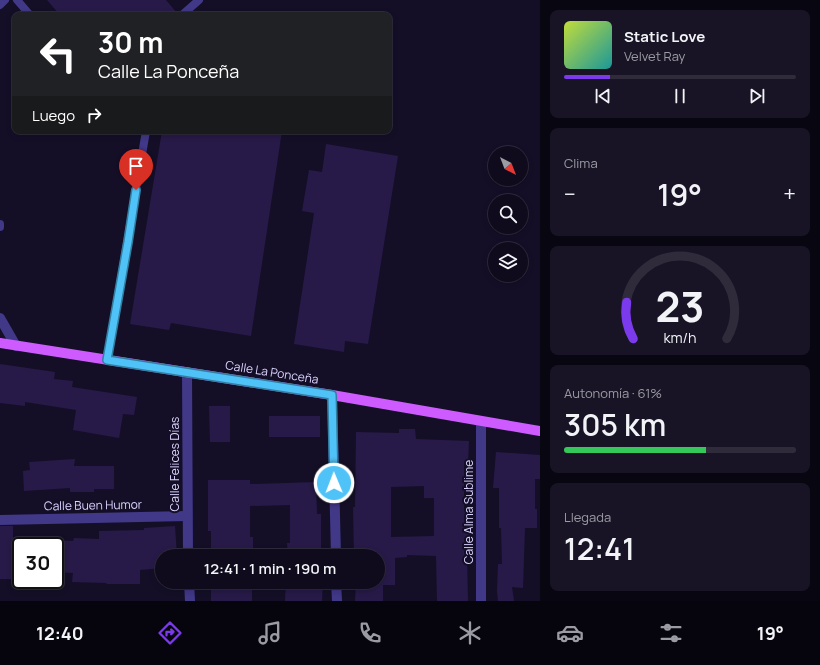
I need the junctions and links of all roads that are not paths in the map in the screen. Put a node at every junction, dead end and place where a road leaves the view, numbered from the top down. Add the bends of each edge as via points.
1 (6, 0) edge
2 (17, 0) edge
3 (199, 0) edge
4 (0, 5) edge
5 (27, 12) edge
6 (185, 12) edge
7 (145, 134) edge
8 (0, 318) edge
9 (0, 343) edge
10 (16, 346) junction
11 (107, 360) junction
12 (187, 372) junction
13 (332, 395) junction
14 (481, 422) junction
15 (540, 431) edge
16 (187, 516) junction
17 (0, 520) edge
18 (188, 549) edge
19 (336, 549) edge
20 (189, 589) edge
21 (336, 589) edge
22 (190, 601) edge
23 (337, 601) edge
24 (481, 601) edge

1 - 4 lane
2 - 5 lane
3 - 6 lane
7 - 11 lane
8 - 10 street
9 - 10 main road, Calle La Ponceña
10 - 11 main road, Calle La Ponceña
11 - 12 main road, Calle La Ponceña
12 - 13 main road, Calle La Ponceña
12 - 16 street, Calle Felices Días
13 - 14 main road, Calle La Ponceña
13 - 19 street
14 - 15 main road, Calle La Ponceña
14 - 24 street, Calle Alma Sublime
16 - 17 street, Calle Buen Humor
16 - 18 street, Calle Felices Días
20 - 22 street
21 - 23 street

